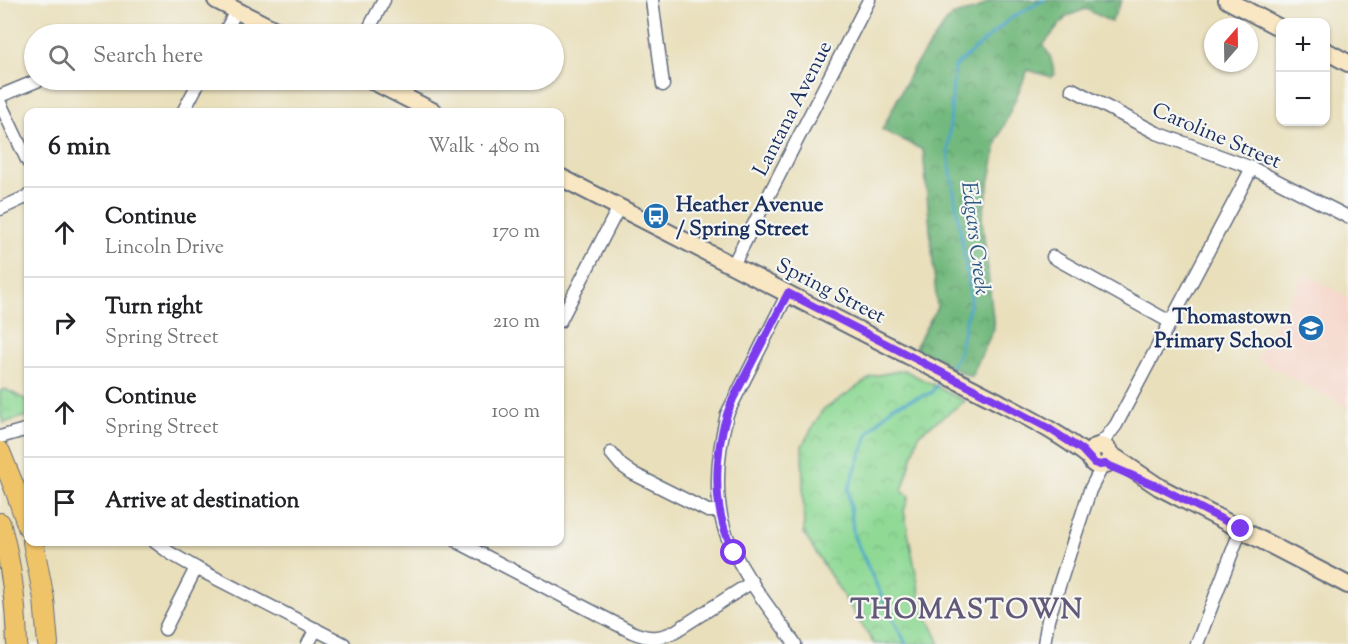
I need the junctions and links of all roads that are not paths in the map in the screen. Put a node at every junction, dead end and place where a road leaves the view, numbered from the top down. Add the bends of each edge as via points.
1 (216, 0) edge
2 (384, 0) edge
3 (652, 0) edge
4 (869, 0) edge
5 (1227, 0) edge
6 (236, 10) junction
7 (229, 24) edge
8 (263, 24) edge
9 (371, 24) edge
10 (1276, 25) edge
11 (1330, 53) edge
12 (1348, 63) edge
13 (663, 85) dead end
14 (24, 86) edge
15 (1071, 89) dead end
16 (195, 90) edge
17 (390, 90) edge
18 (0, 96) edge
19 (0, 103) edge
20 (185, 108) edge
21 (426, 108) edge
22 (24, 154) edge
23 (1252, 168) junction
24 (564, 179) edge
25 (24, 198) edge
26 (619, 207) junction
27 (0, 209) edge
28 (1348, 217) edge
29 (1053, 257) dead end
30 (734, 265) junction
31 (788, 293) junction
32 (564, 313) edge
33 (1170, 322) junction
34 (24, 430) edge
35 (0, 437) edge
36 (0, 452) edge
37 (612, 453) dead end
38 (1101, 456) junction
39 (720, 511) junction
40 (24, 515) edge
41 (0, 523) edge
42 (1241, 529) junction
43 (34, 546) edge
44 (160, 546) edge
45 (466, 546) edge
46 (196, 568) junction
47 (752, 582) junction
48 (1348, 585) edge
49 (165, 629) dead end
50 (316, 629) junction
51 (17, 644) edge
52 (48, 644) edge
53 (308, 644) edge
54 (344, 644) edge
55 (795, 644) edge
56 (1044, 644) edge
57 (1197, 644) edge

1 - 6 street
2 - 9 street
3 - 13 street
4 - 30 street, Lantana Avenue
5 - 10 street
6 - 7 street
6 - 8 street
11 - 12 street
14 - 18 street
15 - 23 street, Caroline Street via 1157,133
16 - 20 street
17 - 21 street
19 - 22 street
23 - 28 street, Caroline Street
23 - 33 street
24 - 26 street, Spring Street
25 - 27 street
26 - 30 street, Spring Street
26 - 32 street
29 - 33 street
30 - 31 street, Spring Street
31 - 38 street, Spring Street via 1048,428 1082,450
31 - 39 street via 727,414 718,463
33 - 38 street
34 - 35 street
36 - 40 main road
37 - 39 street via 632,473 708,511
38 - 42 street, Spring Street
38 - 56 street
39 - 47 street via 734,553
41 - 51 main road via 8,550
42 - 48 street, Spring Street
42 - 57 street
43 - 52 main road
44 - 46 street
45 - 47 street via 643,637 662,637 674,632
46 - 49 street
46 - 50 street
47 - 55 street
50 - 53 street
50 - 54 street

